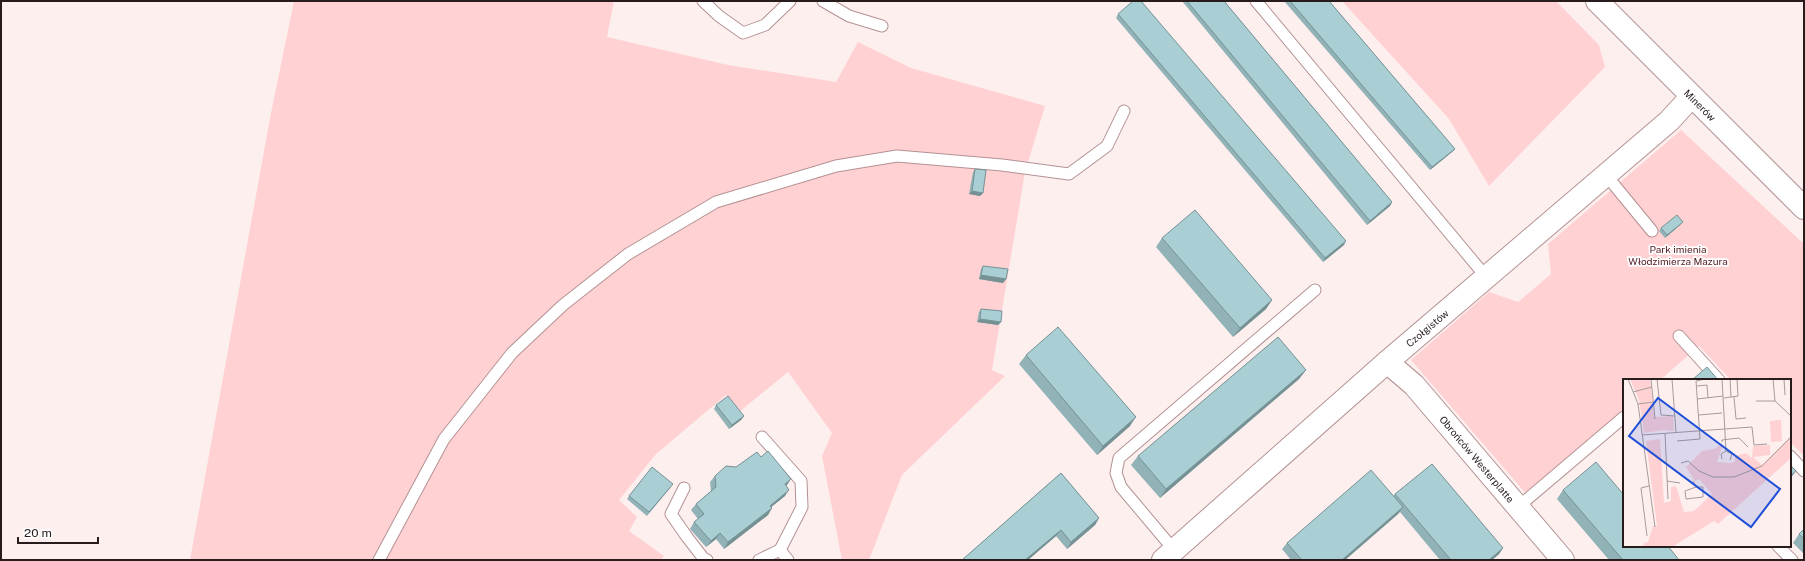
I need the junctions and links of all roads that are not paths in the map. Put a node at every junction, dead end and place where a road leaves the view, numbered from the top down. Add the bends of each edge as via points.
1 (703, 1) edge
2 (790, 1) edge
3 (823, 1) edge
4 (1256, 1) edge
5 (1597, 1) edge
6 (882, 26) dead end
7 (1691, 97) junction
8 (1124, 111) dead end
9 (1606, 175) junction
10 (1804, 208) edge
11 (1652, 231) dead end
12 (1487, 278) junction
13 (1315, 290) dead end
14 (1679, 336) dead end
15 (1388, 362) junction
16 (1718, 379) edge
17 (1623, 418) edge
18 (762, 437) dead end
19 (1791, 457) edge
20 (1804, 470) edge
21 (684, 488) dead end
22 (1518, 507) junction
23 (1779, 547) edge
24 (780, 550) junction
25 (1173, 557) edge
26 (379, 560) edge
27 (707, 560) edge
28 (759, 560) edge
29 (788, 560) edge
30 (1563, 560) edge
31 (1792, 560) edge

1 - 2 lane via 743,33 765,25
3 - 6 lane via 849,16
4 - 12 lane
5 - 7 street, Minerów
7 - 9 street, Czołgistów via 1669,121
7 - 10 street, Minerów
8 - 26 lane via 1107,146 1069,174 897,156 836,166 716,202 628,254 563,305 512,353 444,439
9 - 11 lane
9 - 12 street, Czołgistów
12 - 15 street, Czołgistów
13 - 25 lane via 1119,458 1116,473 1121,487
14 - 16 lane
15 - 22 street, Obrońców Westerplatte via 1414,385
15 - 25 street, Czołgistów
17 - 22 lane
18 - 24 lane via 801,481 802,508
19 - 20 lane
21 - 27 lane via 671,514
22 - 30 street, Obrońców Westerplatte
23 - 31 lane
24 - 28 lane
24 - 29 lane

